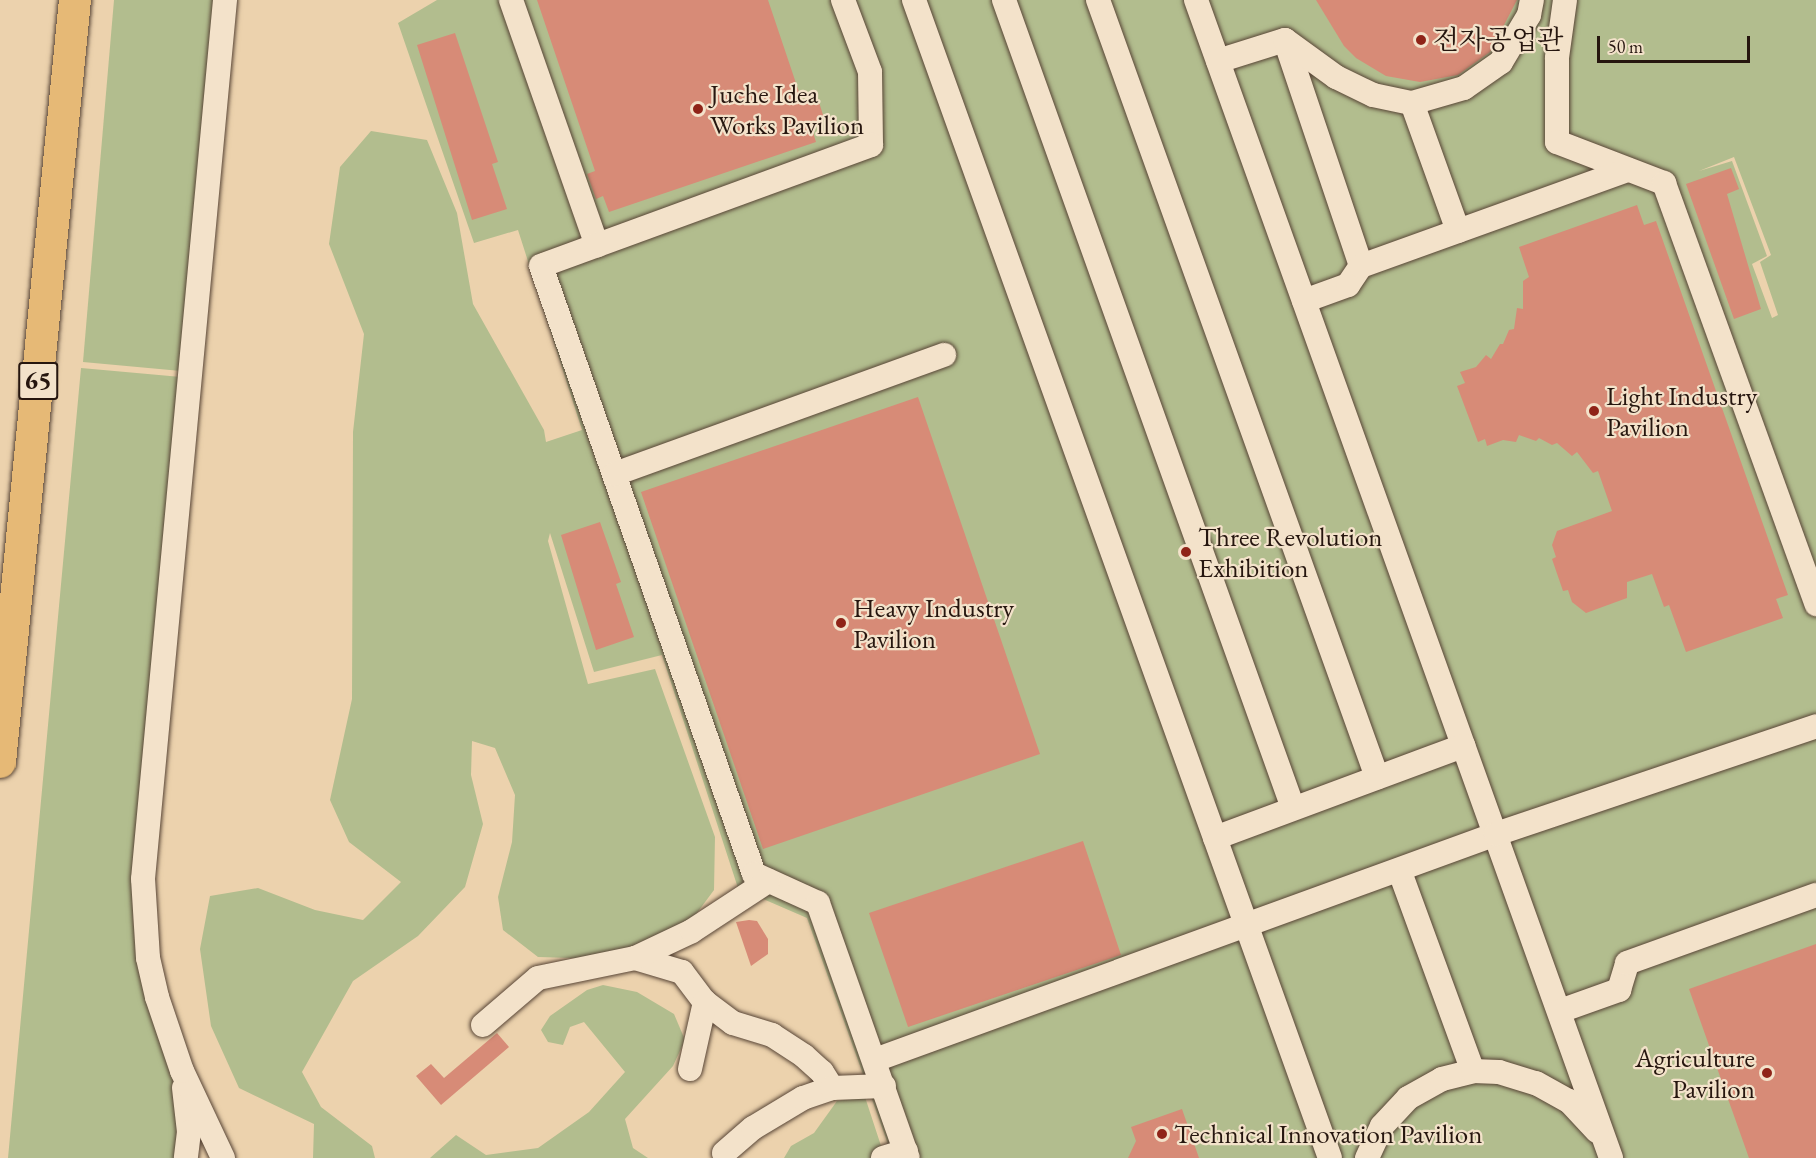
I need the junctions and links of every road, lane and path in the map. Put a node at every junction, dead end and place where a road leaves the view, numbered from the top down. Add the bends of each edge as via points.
1 (75, 0) edge
2 (225, 0) edge
3 (511, 0) edge
4 (843, 0) edge
5 (914, 0) edge
6 (1004, 0) edge
7 (1098, 0) edge
8 (1196, 0) edge
9 (1532, 0) edge
10 (1565, 0) edge
11 (1285, 40) junction
12 (1218, 61) junction
13 (1412, 103) junction
14 (1628, 170) junction
15 (1458, 231) junction
16 (597, 245) junction
17 (1361, 266) junction
18 (1304, 301) junction
19 (944, 355) dead end
20 (615, 474) junction
21 (1816, 604) edge
22 (1816, 726) edge
23 (1463, 746) junction
24 (0, 762) edge
25 (1377, 777) junction
26 (1293, 808) junction
27 (1496, 834) junction
28 (1215, 838) junction
29 (1400, 872) junction
30 (768, 881) junction
31 (1816, 895) edge
32 (1246, 924) junction
33 (635, 958) junction
34 (705, 1002) junction
35 (1560, 1011) junction
36 (483, 1025) dead end
37 (875, 1060) junction
38 (690, 1070) dead end
39 (182, 1071) junction
40 (1473, 1071) junction
41 (884, 1086) junction
42 (832, 1088) junction
43 (724, 1152) dead end
44 (1610, 1155) edge
45 (899, 1156) edge
46 (186, 1158) edge
47 (223, 1158) edge
48 (1330, 1158) edge
49 (1367, 1158) edge

1 - 24 main road, 65
2 - 39 street via 143,879 148,958
3 - 16 street
4 - 16 street via 870,72 871,145
5 - 28 street
6 - 26 street
7 - 25 street
8 - 12 street
9 - 13 street via 1529,15 1501,62 1464,88
10 - 14 street via 1557,58 1557,142
11 - 12 street
11 - 13 street via 1336,77 1373,94
11 - 17 street
12 - 18 street
13 - 15 street
14 - 15 street
14 - 21 street via 1664,183
15 - 17 street
16 - 20 street via 541,266
17 - 18 street via 1348,285
18 - 23 street
19 - 20 street
20 - 30 street via 754,874
22 - 27 street
23 - 25 street
23 - 27 street
25 - 26 street
26 - 28 street
27 - 29 street
27 - 35 street
28 - 32 street
29 - 32 street
29 - 40 street
30 - 33 street via 692,931
30 - 37 street via 818,903
31 - 35 street via 1627,963 1619,990
32 - 37 street
32 - 48 street
33 - 34 street via 682,972
33 - 36 street via 537,978
34 - 38 street
34 - 42 street via 733,1023 772,1035 804,1056 822,1072
35 - 44 street
37 - 41 street
39 - 46 street via 189,1132
39 - 47 street
40 - 44 street via 1518,1076 1553,1092 1583,1114
40 - 49 street via 1442,1079 1408,1098 1382,1126
41 - 42 street
41 - 45 street
42 - 43 street via 803,1098 753,1128

